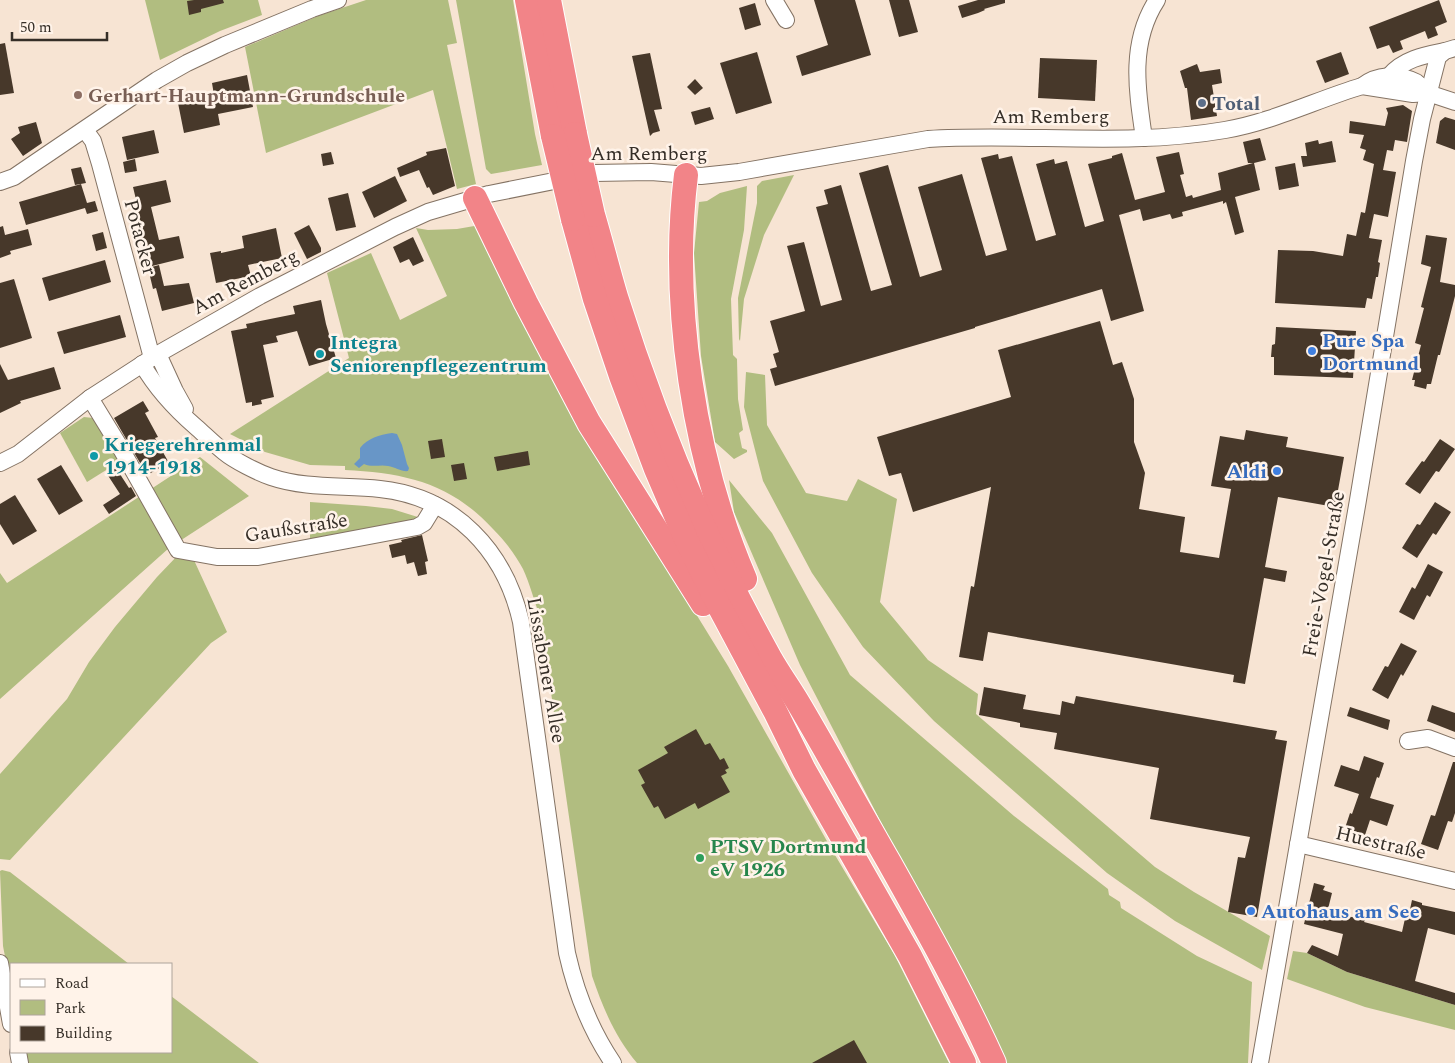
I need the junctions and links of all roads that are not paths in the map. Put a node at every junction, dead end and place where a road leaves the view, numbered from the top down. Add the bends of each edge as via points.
1 (338, 0) edge
2 (527, 0) edge
3 (548, 0) edge
4 (774, 0) edge
5 (1157, 0) edge
6 (311, 4) edge
7 (786, 20) dead end
8 (1450, 49) edge
9 (1389, 76) junction
10 (1362, 86) junction
11 (1428, 93) junction
12 (1455, 102) edge
13 (85, 130) junction
14 (564, 135) junction
15 (1144, 138) junction
16 (686, 175) junction
17 (0, 182) edge
18 (475, 198) junction
19 (583, 217) junction
20 (150, 358) junction
21 (90, 398) junction
22 (0, 462) edge
23 (435, 505) junction
24 (799, 705) junction
25 (1408, 741) dead end
26 (1455, 748) edge
27 (804, 770) junction
28 (1298, 844) junction
29 (1455, 881) edge
30 (0, 964) edge
31 (7, 1017) edge
32 (613, 1063) edge
33 (964, 1063) edge
34 (994, 1063) edge
35 (1260, 1063) edge

1 - 6 street
2 - 14 highway
3 - 14 highway
4 - 7 street
5 - 15 street via 1139,46 1137,90
6 - 13 street via 187,63
8 - 9 street via 1409,61 1395,68
8 - 11 street via 1438,57
9 - 10 street, Am Remberg via 1371,79
9 - 11 street, Am Remberg via 1417,82
10 - 11 street, Am Remberg via 1413,94
10 - 15 street, Am Remberg via 1253,124 1185,136
11 - 12 street
11 - 28 street, Freie-Vogel-Straße
13 - 17 street via 14,177
13 - 20 street, Potacker via 93,141 100,164
14 - 19 highway, bridge
15 - 16 street, Am Remberg via 936,138 740,172
16 - 18 street, Am Remberg via 594,173
16 - 24 highway via 681,245 683,291 688,359 702,442 723,523 737,561
18 - 20 street, Am Remberg via 428,212 395,227 260,296
18 - 27 highway via 589,424
19 - 24 highway via 616,296 649,395 685,485 733,588 770,659
19 - 27 highway via 606,333 656,469 719,606
20 - 21 street, Am Remberg
20 - 23 street, Lissaboner Allee via 151,379 170,404 225,454 271,477 317,486 382,489
21 - 22 street, Am Remberg via 18,454
21 - 23 street, Gaußstraße via 178,550 217,557 258,557 417,527 424,523
23 - 32 street, Lissaboner Allee via 460,519 490,550 503,570 517,604 567,953 582,1005
24 - 34 highway via 956,983
25 - 26 street via 1428,738
27 - 33 highway via 910,956
28 - 29 street, Huestraße
28 - 35 street, Freie-Vogel-Straße
30 - 31 street

